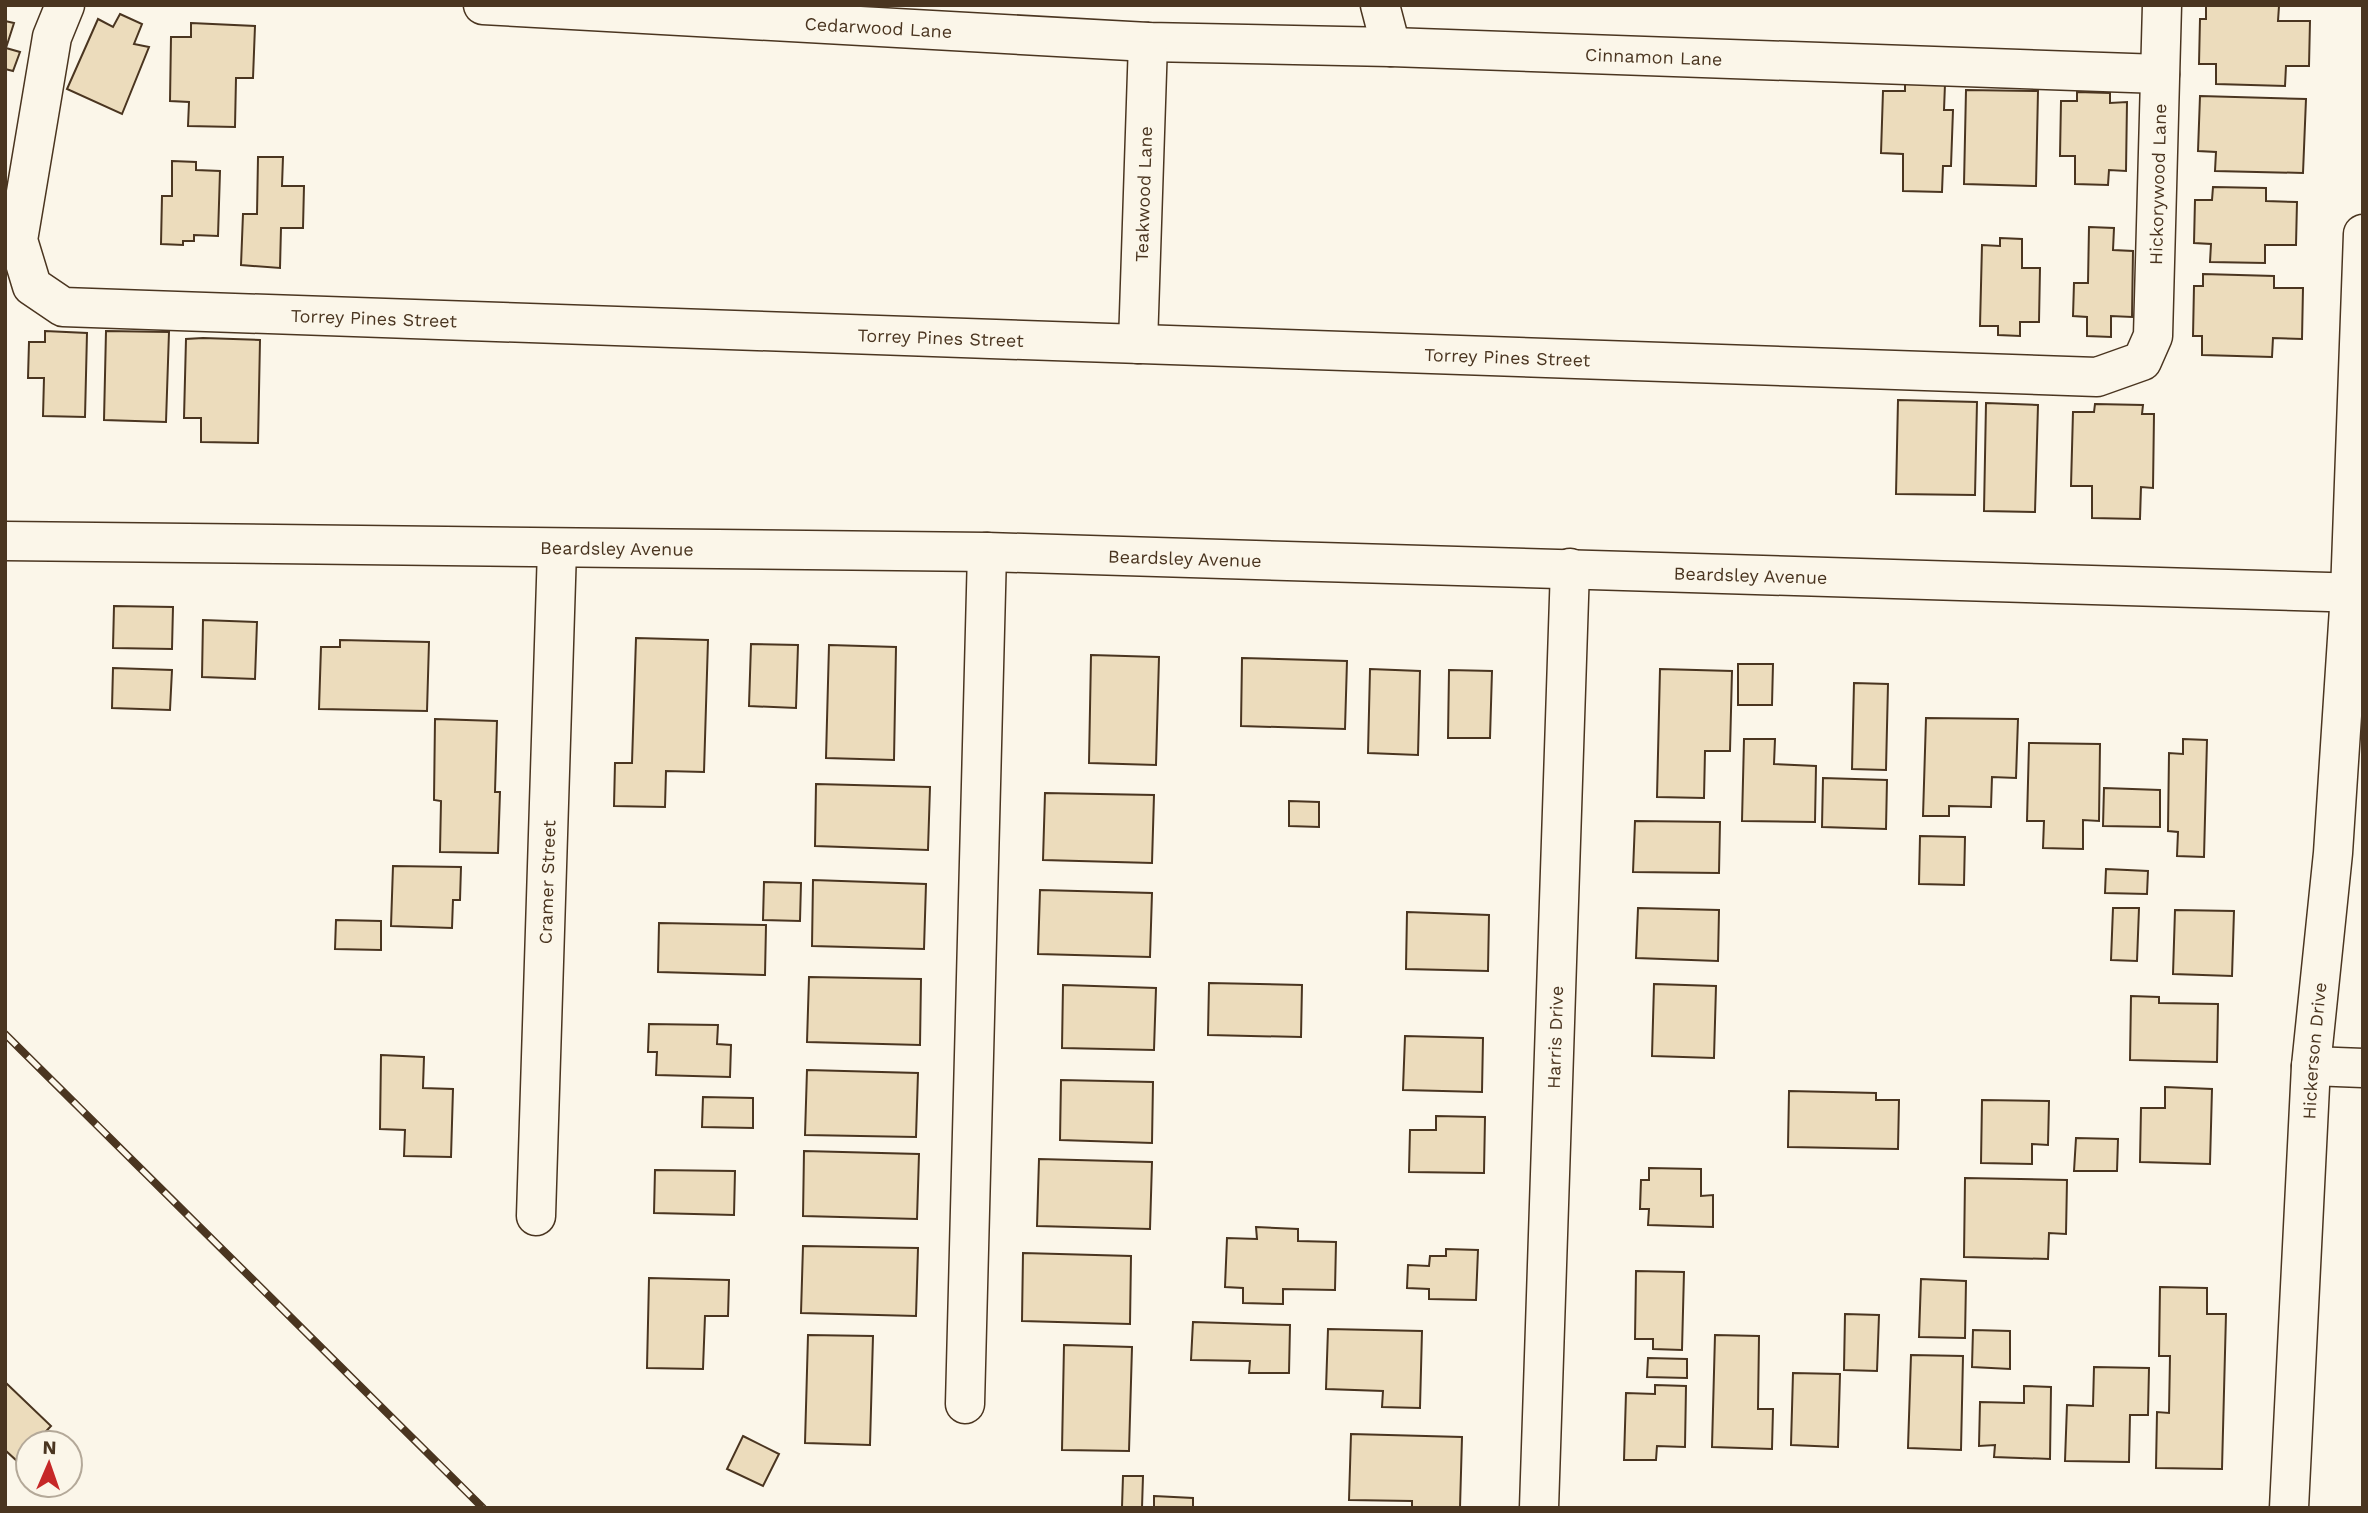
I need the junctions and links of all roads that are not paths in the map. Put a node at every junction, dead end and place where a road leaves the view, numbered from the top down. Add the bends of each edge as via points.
1 (65, 5) edge
2 (483, 5) edge
3 (1380, 5) edge
4 (2162, 5) edge
5 (908, 17) edge
6 (1148, 42) junction
7 (1391, 47) junction
8 (2160, 74) junction
9 (2363, 234) edge
10 (1138, 344) junction
11 (2142, 361) joint
12 (5, 541) edge
13 (557, 549) junction
14 (987, 552) junction
15 (1570, 568) junction
16 (2356, 593) edge
17 (2311, 1066) junction
18 (2363, 1068) edge
19 (536, 1216) dead end
20 (965, 1404) dead end
21 (1539, 1508) edge
22 (2288, 1508) edge

1 - 10 street, Torrey Pines Street via 52,37 18,240 33,286 63,307
2 - 5 street, Cedarwood Lane
3 - 7 street
4 - 8 street, Hickorywood Lane
5 - 6 street, Cedarwood Lane
6 - 7 street, Cinnamon Lane
6 - 10 street, Teakwood Lane
7 - 8 street, Cinnamon Lane
8 - 11 street, Hickorywood Lane via 2153,336
9 - 16 street, Hickerson Drive
10 - 11 street, Torrey Pines Street via 2097,377
12 - 13 street, Beardsley Avenue
13 - 14 street, Beardsley Avenue
13 - 19 street, Cramer Street
14 - 15 street, Beardsley Avenue
14 - 20 street
15 - 16 street, Beardsley Avenue
15 - 21 street, Harris Drive
16 - 17 street, Hickerson Drive
17 - 18 street
17 - 22 street, Hickerson Drive

